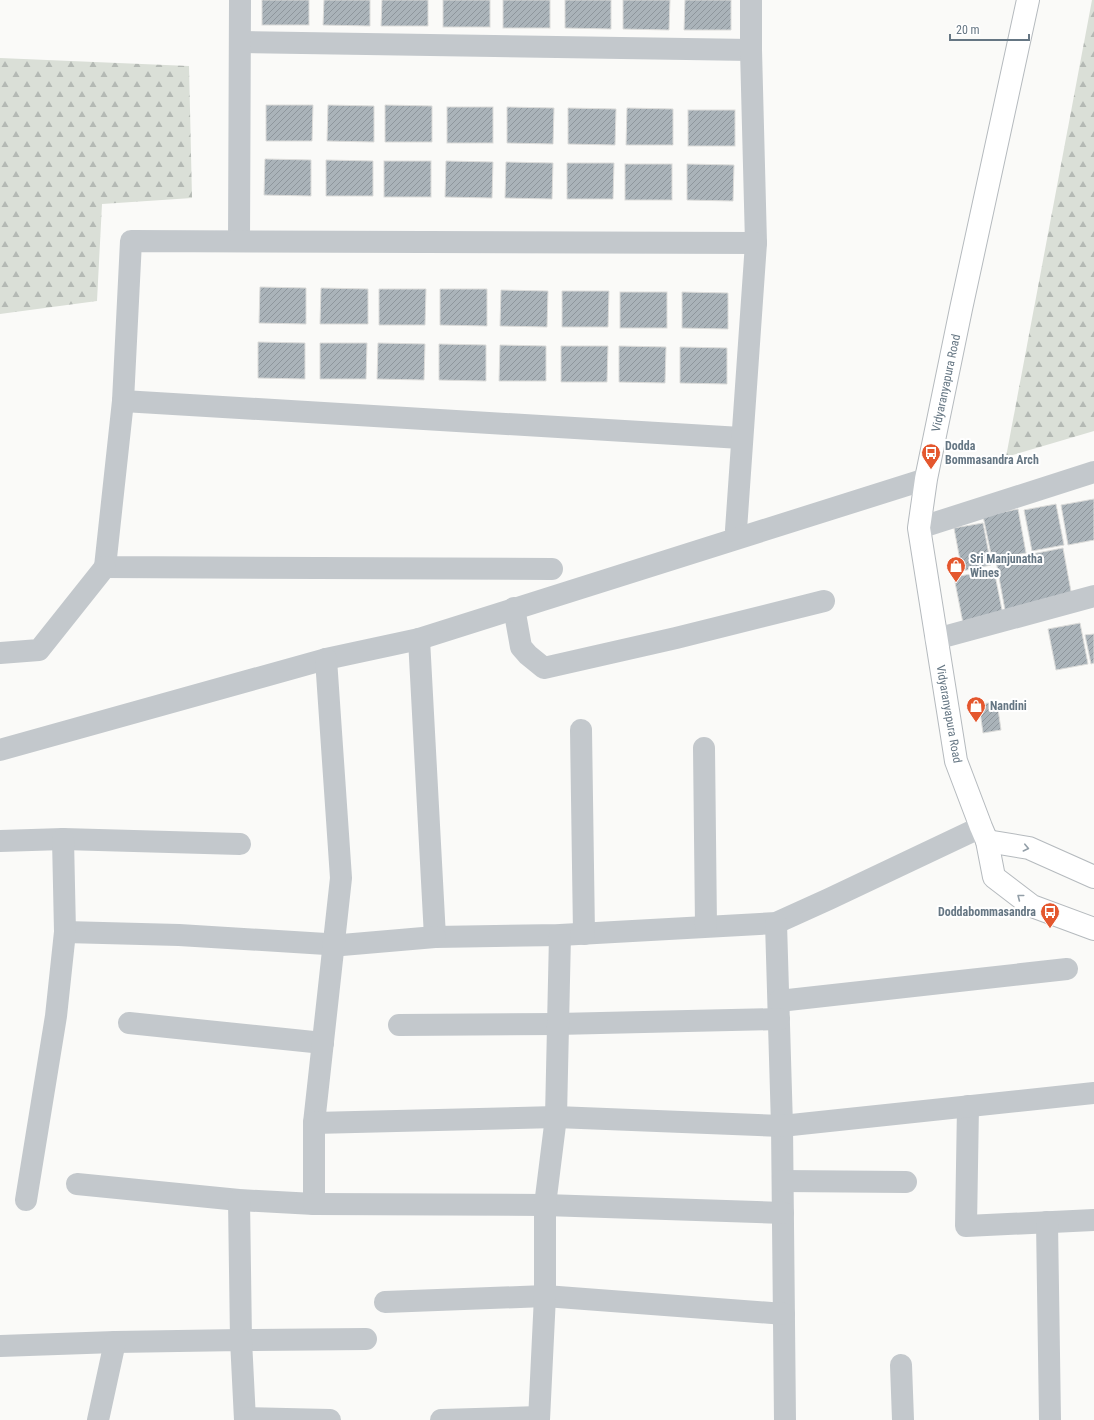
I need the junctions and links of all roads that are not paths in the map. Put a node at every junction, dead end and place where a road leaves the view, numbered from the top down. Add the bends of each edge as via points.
1 (240, 0) edge
2 (752, 0) edge
3 (1028, 0) edge
4 (240, 42) junction
5 (751, 50) junction
6 (239, 241) junction
7 (756, 243) junction
8 (123, 401) junction
9 (741, 438) junction
10 (1094, 472) edge
11 (926, 479) junction
12 (919, 528) junction
13 (736, 530) dead end
14 (105, 567) junction
15 (552, 569) dead end
16 (1094, 596) edge
17 (824, 601) dead end
18 (514, 608) junction
19 (419, 638) junction
20 (936, 639) junction
21 (0, 653) edge
22 (326, 659) junction
23 (581, 730) dead end
24 (704, 748) dead end
25 (0, 750) edge
26 (984, 834) junction
27 (63, 839) junction
28 (0, 841) edge
29 (240, 844) dead end
30 (1094, 877) edge
31 (776, 923) junction
32 (706, 926) junction
33 (1094, 929) edge
34 (65, 932) junction
35 (584, 934) junction
36 (560, 935) junction
37 (435, 937) junction
38 (334, 944) junction
39 (1067, 969) dead end
40 (779, 1010) junction
41 (129, 1022) dead end
42 (557, 1024) junction
43 (399, 1026) dead end
44 (323, 1043) junction
45 (1094, 1093) edge
46 (968, 1106) junction
47 (556, 1117) junction
48 (314, 1123) junction
49 (782, 1126) junction
50 (783, 1181) junction
51 (906, 1182) dead end
52 (77, 1184) dead end
53 (26, 1200) dead end
54 (239, 1200) junction
55 (314, 1204) junction
56 (545, 1204) junction
57 (783, 1213) junction
58 (1094, 1220) edge
59 (1047, 1222) junction
60 (545, 1296) junction
61 (385, 1302) dead end
62 (784, 1314) junction
63 (366, 1339) dead end
64 (241, 1340) junction
65 (115, 1342) junction
66 (0, 1346) edge
67 (901, 1365) dead end
68 (245, 1419) edge
69 (539, 1419) edge
70 (98, 1420) edge
71 (330, 1420) edge
72 (441, 1420) edge
73 (785, 1420) edge
74 (903, 1420) edge
75 (1050, 1420) edge

1 - 4 street
2 - 5 street
3 - 11 main road, Vidyaranyapura Road
4 - 5 street
4 - 6 street
5 - 7 street
6 - 7 street
6 - 8 street via 131,241
7 - 9 street
8 - 9 street
8 - 14 street
9 - 13 street
10 - 12 street
11 - 12 main road, Vidyaranyapura Road
11 - 18 street
12 - 20 main road, Vidyaranyapura Road
14 - 15 street
14 - 21 street via 39,650
16 - 20 street
17 - 18 street via 544,668 521,647
18 - 19 street
19 - 22 street
19 - 37 street
20 - 26 main road, Vidyaranyapura Road via 956,761
22 - 25 street
22 - 38 street via 341,878
23 - 35 street
24 - 32 street
26 -> 30 main road via 1029,848
26 - 31 street
33 -> 26 main road, Vidyaranyapura Road via 1032,906 994,876
27 - 28 street
27 - 29 street
27 - 34 street
31 - 32 street
31 - 40 street
32 - 35 street
34 - 38 street via 179,935
34 - 53 street via 56,1016
35 - 36 street
36 - 37 street
36 - 42 street
37 - 38 street
38 - 44 street
39 - 40 street
40 - 42 street
40 - 49 street
41 - 44 street
42 - 43 street
42 - 47 street
44 - 48 street
45 - 46 street
46 - 49 street
46 - 59 street via 966,1226
47 - 48 street
47 - 49 street
47 - 56 street
48 - 55 street
49 - 50 street
50 - 51 street
50 - 57 street
52 - 54 street
54 - 55 street
54 - 64 street
55 - 56 street
56 - 57 street
56 - 60 street
57 - 62 street
58 - 59 street
59 - 75 street
60 - 61 street
60 - 62 street
60 - 69 street
62 - 73 street
63 - 64 street
64 - 65 street
64 - 68 street
65 - 66 street
65 - 70 street
67 - 74 street
68 - 71 street
69 - 72 street

